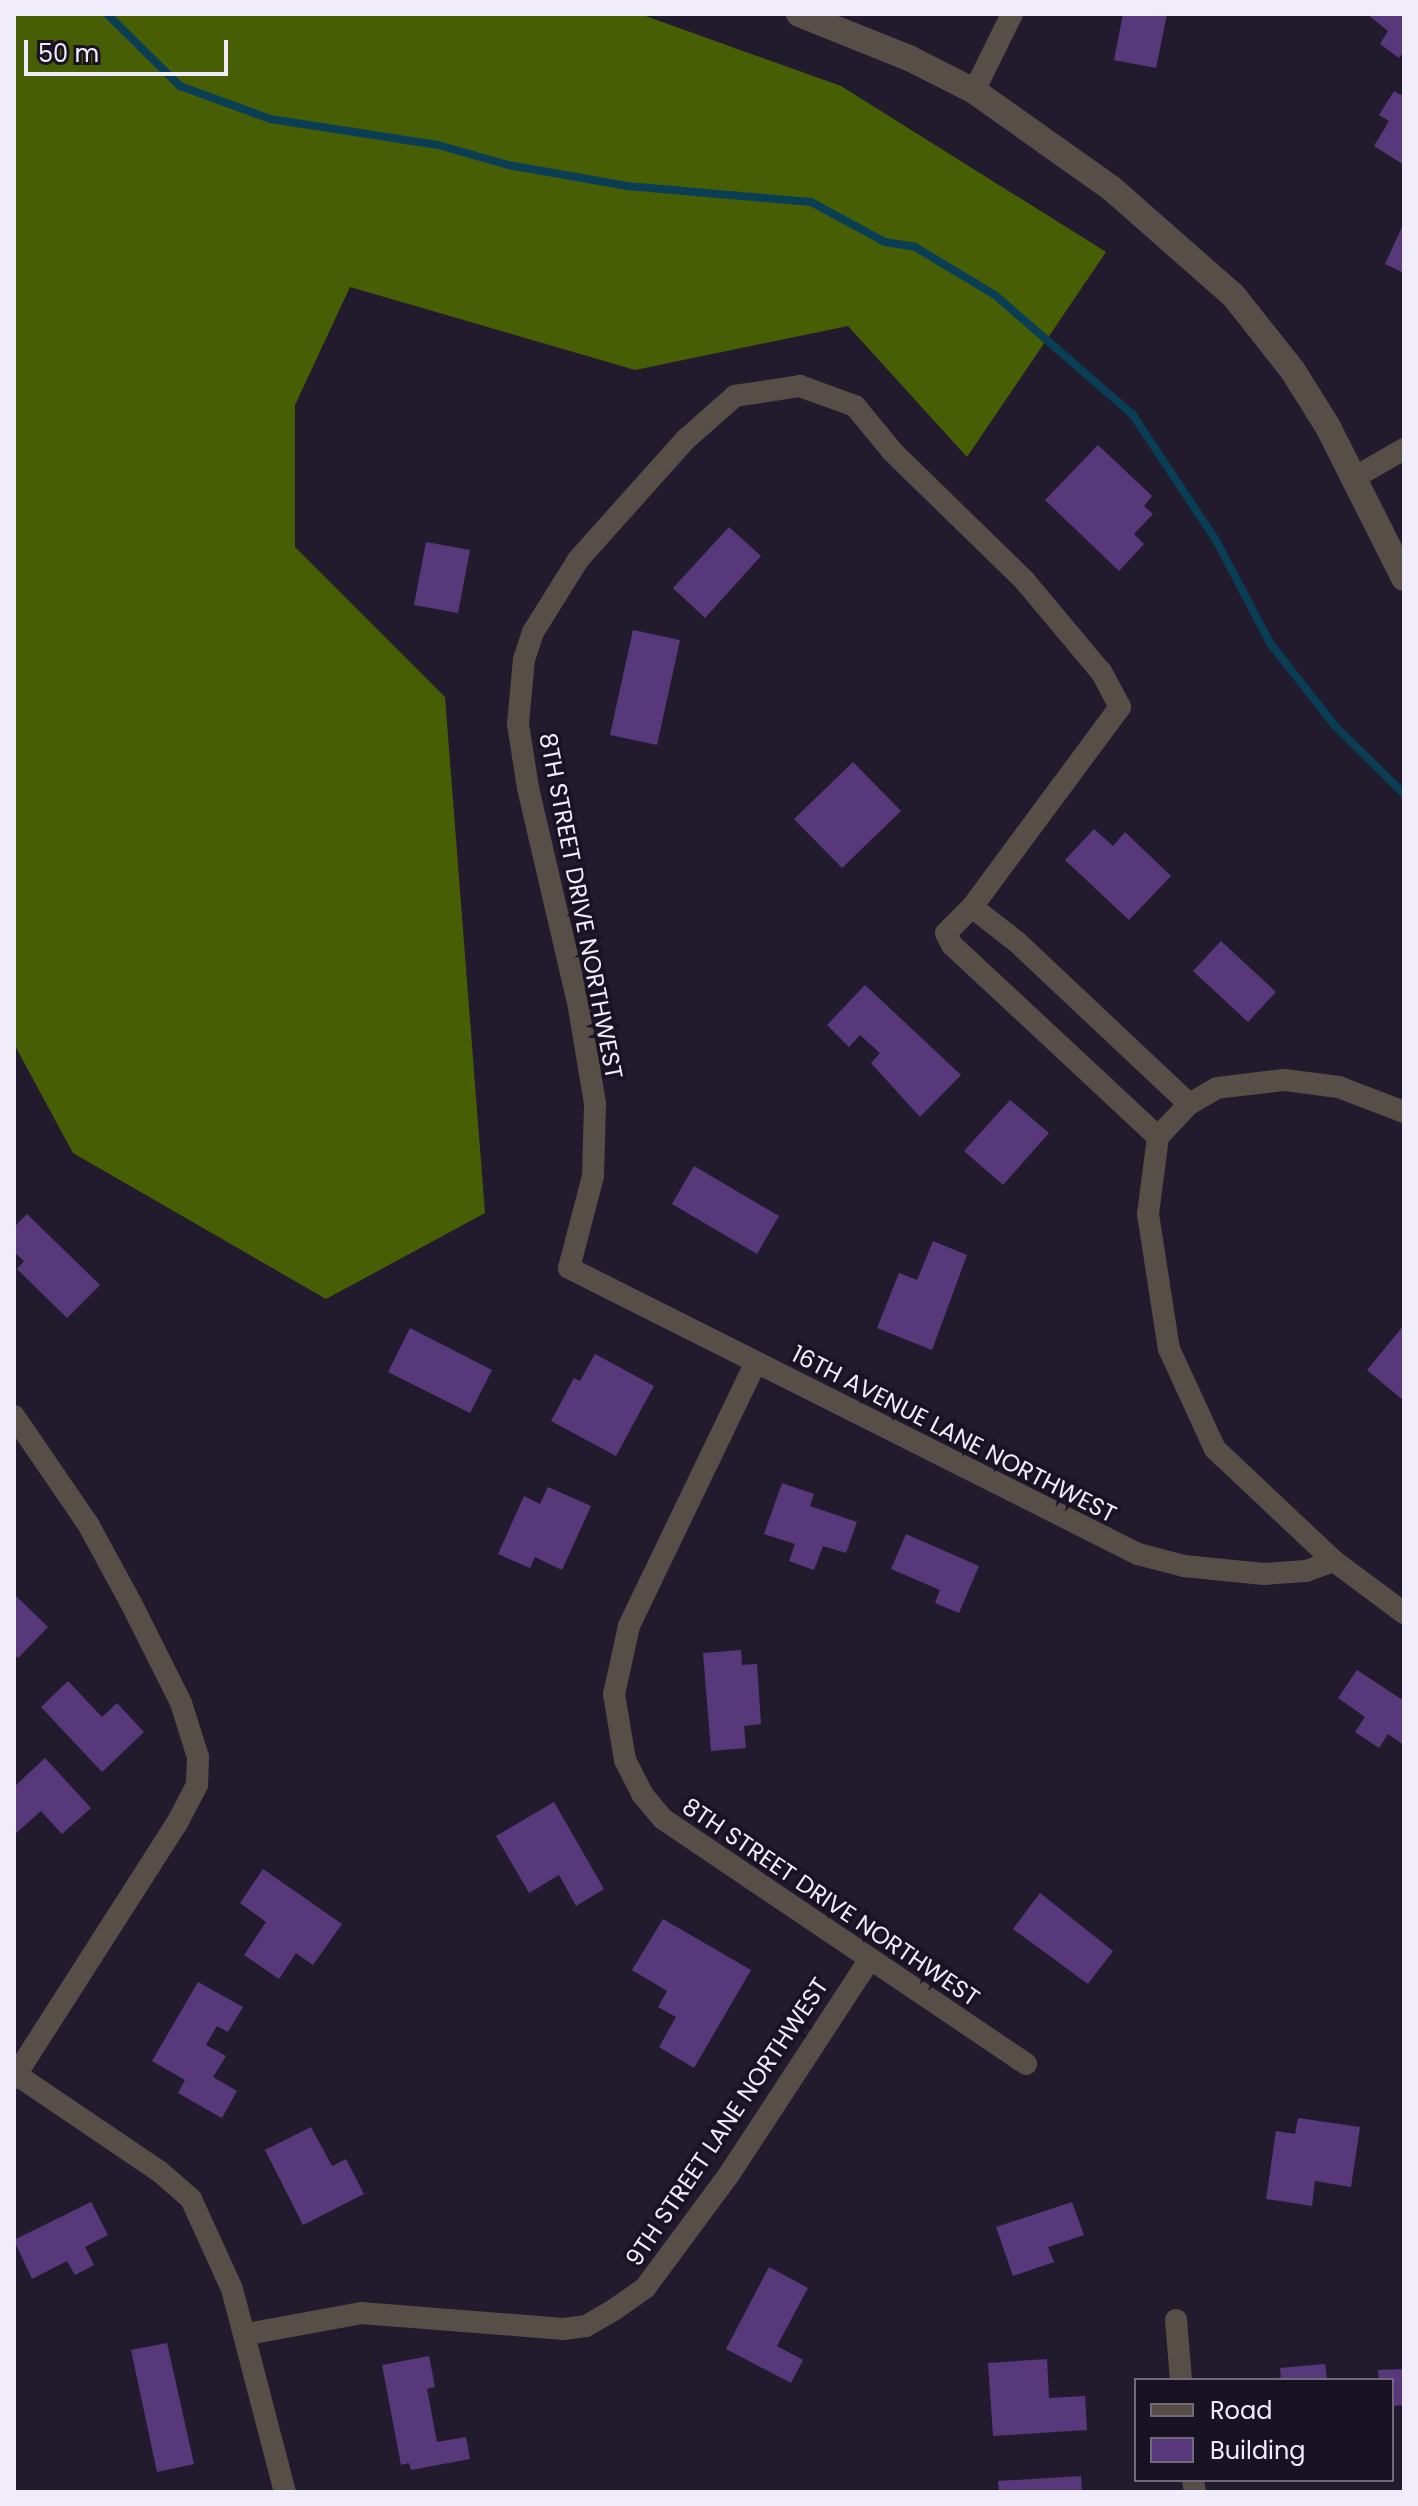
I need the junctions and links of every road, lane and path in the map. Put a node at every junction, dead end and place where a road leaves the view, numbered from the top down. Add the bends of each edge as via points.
1 (799, 14) edge
2 (1012, 14) edge
3 (974, 91) junction
4 (1404, 449) edge
5 (1352, 479) junction
6 (1404, 578) edge
7 (972, 907) junction
8 (1189, 1104) junction
9 (1404, 1112) edge
10 (1158, 1137) junction
11 (569, 1268) joint
12 (755, 1364) junction
13 (14, 1416) edge
14 (1334, 1561) junction
15 (1404, 1613) edge
16 (868, 1962) junction
17 (1026, 2064) dead end
18 (15, 2075) edge
19 (1176, 2320) dead end
20 (247, 2334) junction
21 (1181, 2378) edge
22 (285, 2492) edge

1 - 3 street via 909,58
2 - 3 street
3 - 5 street via 1111,188 1233,295 1293,371
4 - 5 street
5 - 6 street
7 - 8 street via 1017,942
7 - 10 street via 946,933 952,945
7 - 11 street, 8TH STREET DRIVE NORTHWEST via 1120,707 1101,672 1025,581 892,451 855,406 800,386 735,396 686,439 578,560 533,632 524,659 518,724 528,788 579,1008 595,1104 593,1176
8 - 9 street via 1217,1088 1284,1080 1339,1087
8 - 10 street
10 - 14 street via 1148,1214 1152,1259 1169,1349 1187,1394 1215,1449
11 - 12 street, 16TH AVENUE LANE NORTHWEST
12 - 14 street, 16TH AVENUE LANE NORTHWEST via 1138,1554 1184,1566 1264,1574 1306,1571
12 - 16 street, 8TH STREET DRIVE NORTHWEST via 629,1626 616,1670 616,1723 642,1794 663,1819
13 - 18 street via 88,1524 132,1605 181,1703 198,1757 197,1785 177,1823
14 - 15 street
16 - 17 street, 8TH STREET DRIVE NORTHWEST
16 - 20 street, 9TH STREET LANE NORTHWEST via 728,2176 645,2288 615,2309 586,2326 563,2329 361,2313
18 - 20 street via 159,2171 191,2199
19 - 21 street
20 - 22 street

